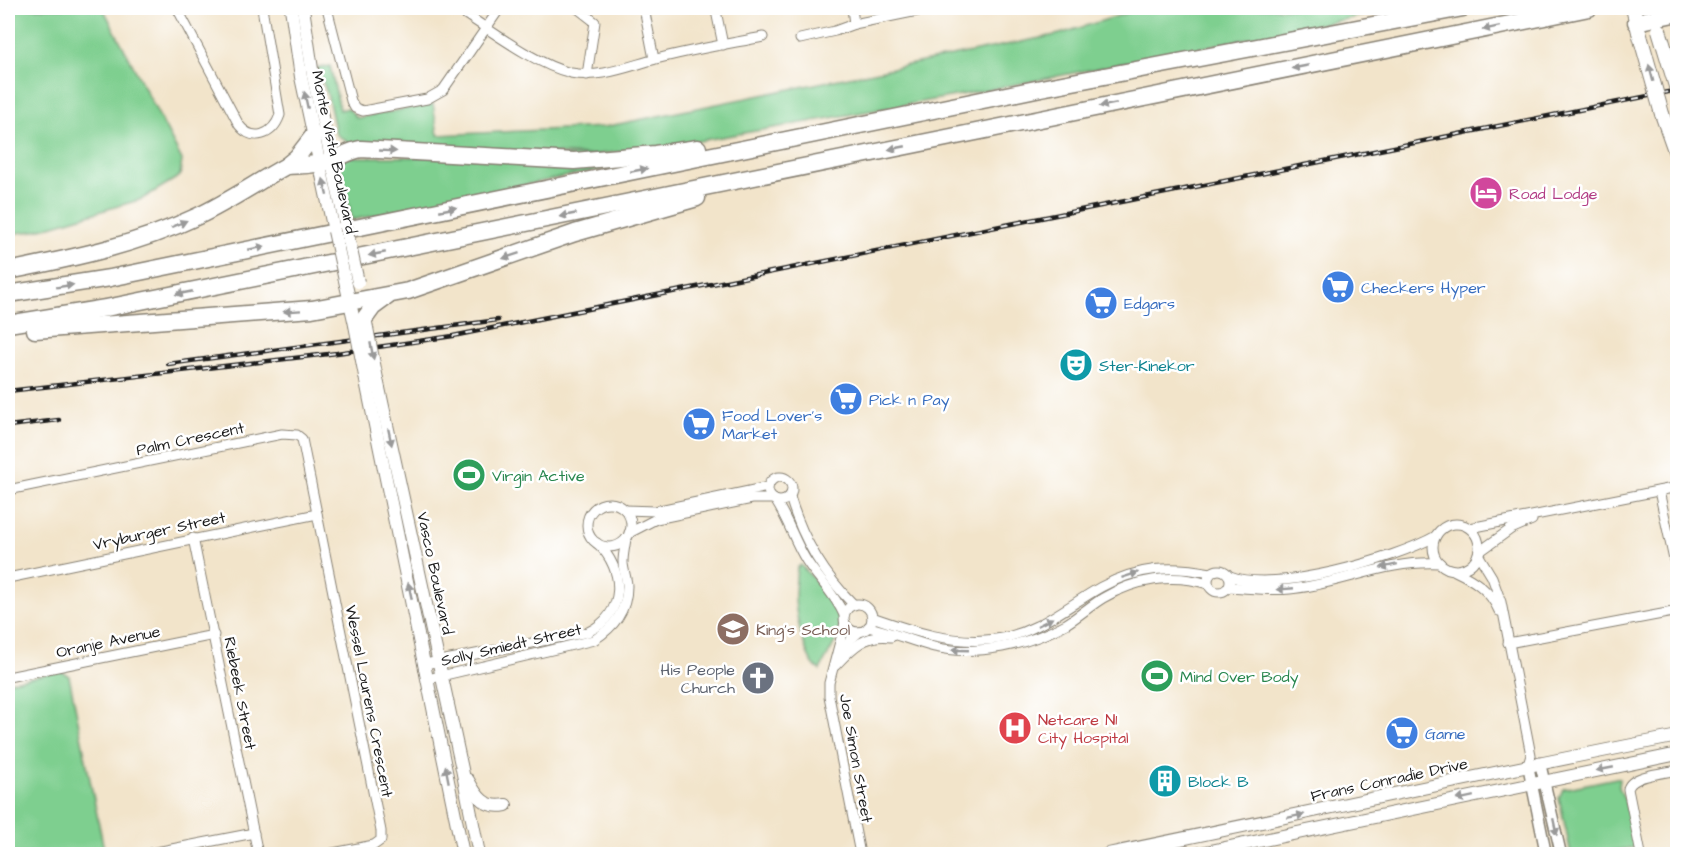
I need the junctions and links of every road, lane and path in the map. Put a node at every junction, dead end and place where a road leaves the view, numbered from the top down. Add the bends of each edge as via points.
1 (177, 8) edge
2 (262, 8) edge
3 (291, 8) edge
4 (303, 8) edge
5 (327, 8) edge
6 (456, 8) edge
7 (500, 8) edge
8 (577, 8) edge
9 (644, 8) edge
10 (852, 8) edge
11 (932, 8) edge
12 (1463, 8) edge
13 (1589, 8) edge
14 (716, 11) dead end
15 (900, 11) edge
16 (1677, 14) edge
17 (1635, 18) edge
18 (1656, 18) edge
19 (854, 24) junction
20 (487, 27) junction
21 (763, 37) dead end
22 (800, 39) dead end
23 (723, 45) junction
24 (654, 59) junction
25 (587, 75) junction
26 (1041, 88) junction
27 (1677, 93) edge
28 (314, 135) junction
29 (1677, 159) edge
30 (326, 162) junction
31 (286, 166) junction
32 (790, 170) junction
33 (8, 271) edge
34 (8, 294) edge
35 (388, 295) junction
36 (356, 301) junction
37 (362, 322) junction
38 (8, 324) edge
39 (8, 333) edge
40 (372, 380) junction
41 (768, 487) junction
42 (1677, 487) edge
43 (8, 490) edge
44 (1659, 491) junction
45 (790, 497) junction
46 (774, 499) junction
47 (625, 510) junction
48 (318, 514) junction
49 (1545, 514) junction
50 (1470, 528) junction
51 (627, 536) junction
52 (1436, 536) junction
53 (193, 538) junction
54 (597, 543) junction
55 (1478, 553) junction
56 (1440, 563) junction
57 (1452, 569) junction
58 (1211, 573) junction
59 (1230, 576) junction
60 (8, 578) edge
61 (1677, 578) edge
62 (1208, 584) junction
63 (1229, 587) junction
64 (854, 605) junction
65 (1677, 611) edge
66 (1502, 615) junction
67 (872, 617) junction
68 (845, 619) junction
69 (868, 627) junction
70 (859, 632) junction
71 (214, 634) junction
72 (911, 640) junction
73 (1508, 643) junction
74 (438, 661) junction
75 (425, 664) junction
76 (833, 668) junction
77 (442, 676) junction
78 (8, 677) edge
79 (428, 679) junction
80 (1677, 730) edge
81 (1677, 736) edge
82 (1652, 741) junction
83 (1677, 754) edge
84 (1533, 761) junction
85 (462, 769) junction
86 (1677, 770) edge
87 (1545, 781) junction
88 (1531, 784) junction
89 (506, 805) dead end
90 (254, 832) junction
91 (146, 855) edge
92 (258, 855) edge
93 (328, 855) edge
94 (463, 855) edge
95 (478, 855) edge
96 (860, 855) edge
97 (1108, 855) edge
98 (1196, 855) edge
99 (1546, 855) edge
100 (1561, 855) edge
101 (1641, 855) edge

1 - 2 street via 239,125 244,132 255,135 268,132 280,115
28 -> 3 main road, Monte Vista Boulevard
4 - 30 main road, Monte Vista Boulevard
5 - 20 street, Monte Vista Boulevard via 352,104 358,110 437,95 449,84
6 - 20 street
7 - 20 street
8 - 25 street via 595,22
9 - 24 street
10 - 19 street
11 - 15 street
12 - 26 highway
13 -> 32 highway
14 - 23 street
15 - 19 street
16 - 18 highway
17 - 18 highway
29 -> 17 main road, bridge
18 - 27 main road, bridge
19 - 22 street
20 - 25 street via 535,58 562,70
21 - 23 street
23 - 24 street
24 - 25 street
30 -> 26 highway via 361,149 574,161 632,156 727,144
34 -> 26 highway via 110,278
28 - 30 main road, Monte Vista Boulevard
28 - 31 highway
30 - 31 highway
30 - 36 main road, Monte Vista Boulevard, bridge
33 -> 31 highway via 148,237 199,216
32 -> 35 highway via 575,233
32 -> 38 highway via 106,309
35 - 36 highway
35 - 37 highway
36 - 37 main road, Vasco Boulevard
36 -> 39 highway via 312,309
37 - 40 main road, Vasco Boulevard, bridge
40 -> 74 main road, Vasco Boulevard
75 -> 40 main road, Vasco Boulevard
41 - 45 street via 775,478 786,479 792,488
41 - 46 street
41 - 47 street via 655,511
42 - 44 street
43 - 48 street, Palm Crescent via 291,433 300,436 304,444
44 - 49 street
44 - 61 street
45 - 46 street via 783,501
45 - 64 street via 813,554
46 - 51 street via 752,499 656,519
46 - 68 street via 805,558 838,601
47 - 51 street via 631,521
47 - 54 street via 609,503 591,512 587,526
48 - 53 street, Vryburger Street
48 - 93 street, Wessel Lourens Crescent via 382,837 374,845
49 - 50 street
49 - 55 street via 1511,529
50 - 52 street via 1448,525
50 - 55 street via 1479,541
51 - 54 street via 615,545
51 - 77 street, Solly Smiedt Street via 623,563 626,602 605,633 594,640
52 - 56 street via 1434,553
52 - 59 street via 1412,548 1320,574 1270,580
53 - 60 street, Vryburger Street
53 - 71 street, Riebeek Street
54 - 74 street, Solly Smiedt Street via 613,563 617,586 613,611 598,627
55 - 57 street via 1465,568
55 - 66 street via 1492,577
56 - 57 street
56 -> 63 street via 1395,564 1290,589
57 - 66 street via 1479,584
58 - 59 street via 1222,570
58 - 62 street
67 -> 58 street via 943,638 998,639 1050,620 1102,587 1140,572 1176,567
59 - 63 street
62 - 63 street via 1217,592
62 -> 72 street via 1182,578 1136,584 1104,598 1044,635 999,648 938,648
64 - 67 street via 865,607
64 - 68 street
65 - 73 street
66 - 73 street
67 - 69 street
68 - 70 street via 850,630
68 - 76 street, Joe Simon Street
69 - 70 street
69 - 72 street
70 - 76 street, Joe Simon Street
71 - 78 street, Oranje Avenue
71 - 90 street, Riebeek Street
72 - 76 street via 887,636 862,641
73 - 84 street
74 - 75 street, Solly Smiedt Street
74 - 77 main road, Vasco Boulevard
75 - 79 main road, Vasco Boulevard
76 - 96 street, Joe Simon Street via 830,702
77 - 79 street, Solly Smiedt Street
77 - 85 main road, Vasco Boulevard
94 -> 79 main road, Vasco Boulevard
80 - 82 main road
81 - 82 main road, Frans Conradie Drive
82 - 84 main road, Frans Conradie Drive
83 -> 87 main road, Frans Conradie Drive
84 - 87 street
84 - 88 street
97 -> 84 main road, Frans Conradie Drive
85 - 89 main road via 483,802
85 - 95 main road, Vasco Boulevard
86 - 101 street via 1634,779 1629,784
87 - 88 main road, Frans Conradie Drive
87 -> 100 street
88 -> 98 main road, Frans Conradie Drive
88 - 99 street
90 - 91 street
90 - 92 street, Riebeek Street

